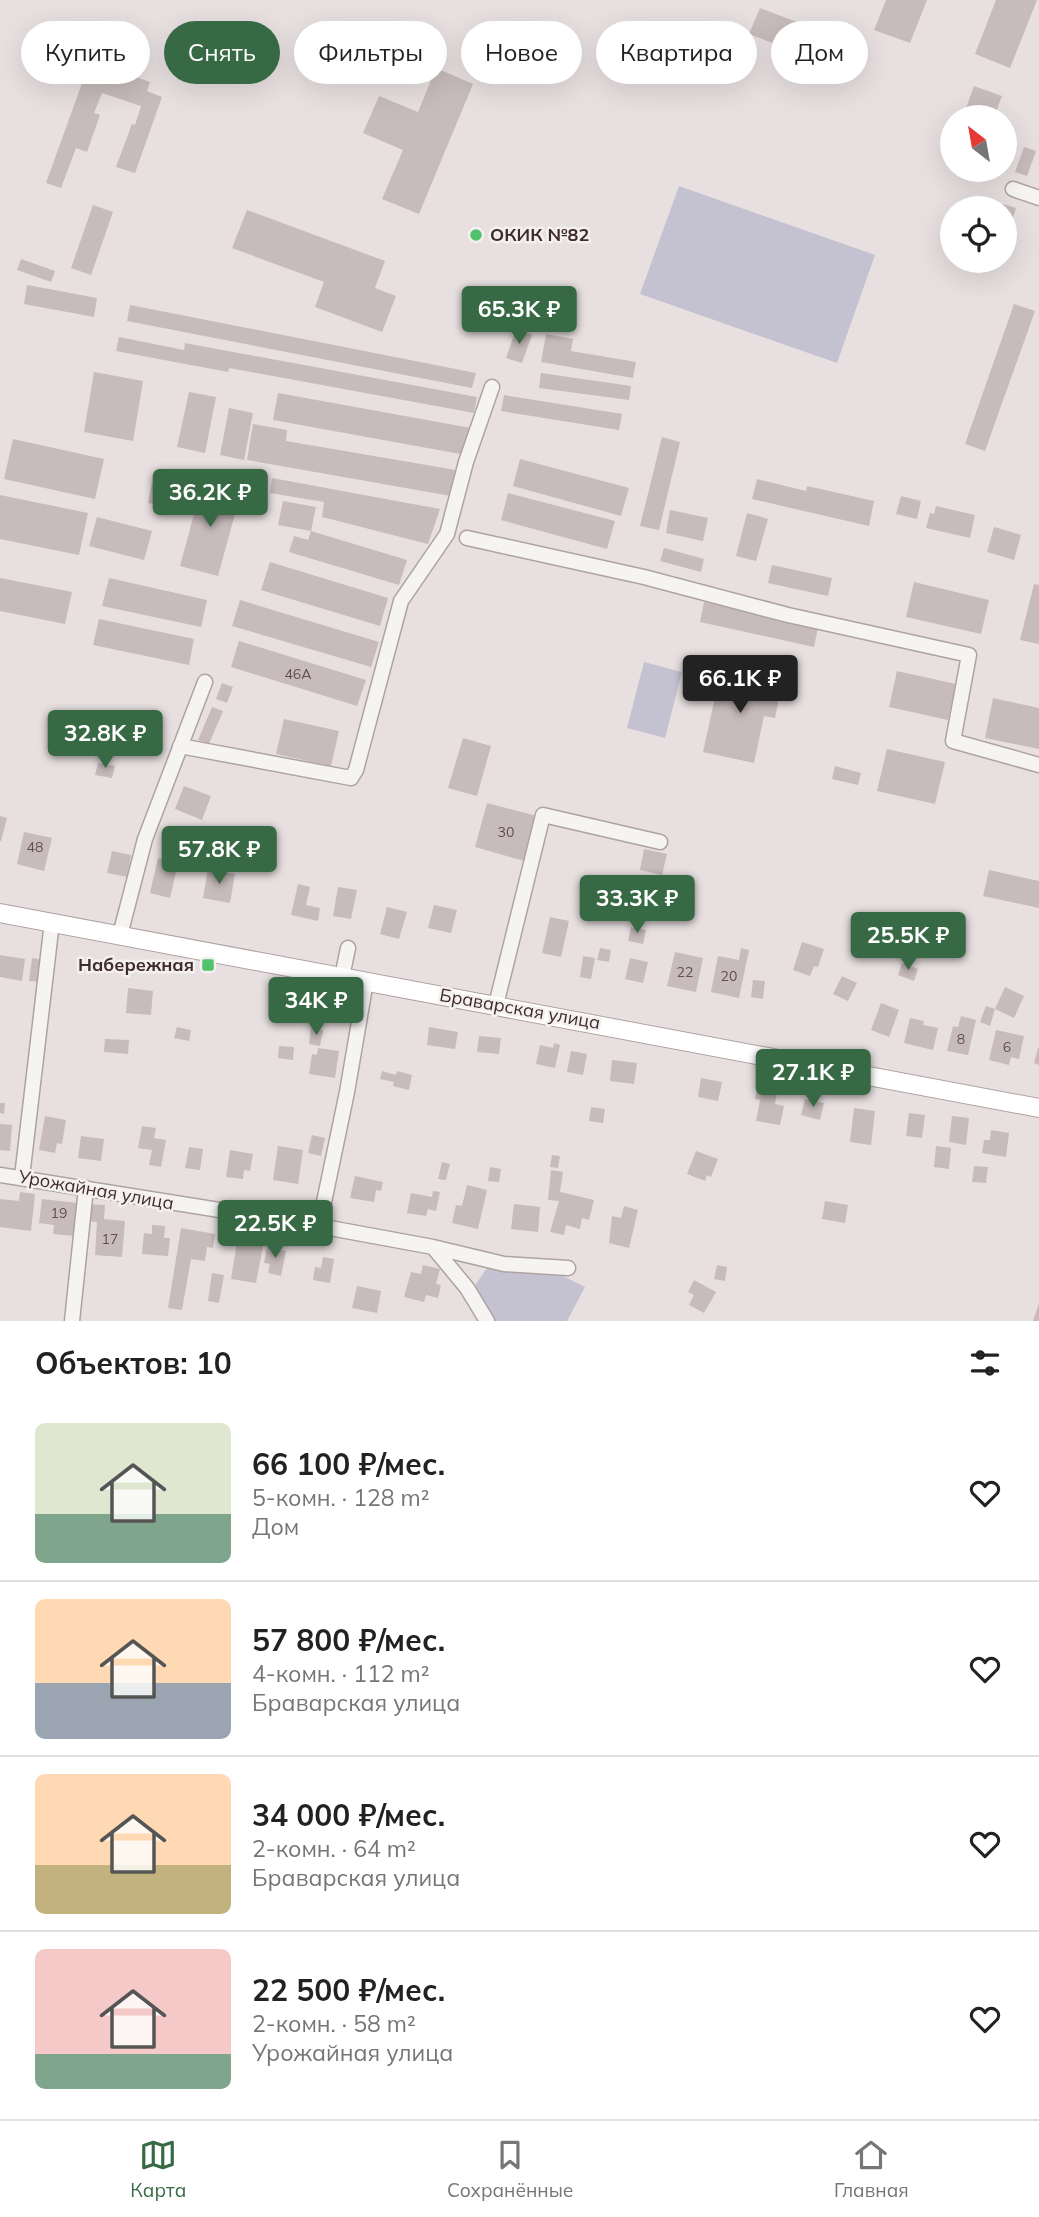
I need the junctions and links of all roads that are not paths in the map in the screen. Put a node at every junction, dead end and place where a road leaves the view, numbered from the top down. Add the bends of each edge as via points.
1 (1013, 189) dead end
2 (1039, 198) edge
3 (492, 387) dead end
4 (467, 538) dead end
5 (205, 682) dead end
6 (180, 746) junction
7 (1039, 765) edge
8 (660, 842) dead end
9 (0, 913) edge
10 (52, 922) junction
11 (120, 935) junction
12 (348, 948) dead end
13 (342, 977) junction
14 (366, 981) junction
15 (496, 1005) junction
16 (1039, 1108) edge
17 (0, 1175) edge
18 (22, 1177) junction
19 (86, 1188) junction
20 (319, 1226) junction
21 (433, 1247) junction
22 (568, 1268) dead end
23 (72, 1321) edge
24 (487, 1321) edge

1 - 2 street
3 - 6 street via 447,534 401,601 351,778
4 - 7 street via 969,655 953,741
5 - 6 street
6 - 11 street via 145,839
8 - 15 street via 542,815
9 - 10 main road, Браварская улица
10 - 11 main road, Браварская улица
10 - 18 street
11 - 13 main road, Браварская улица
12 - 13 street
13 - 14 main road, Браварская улица
14 - 15 main road, Браварская улица
14 - 20 street
15 - 16 main road, Браварская улица
17 - 18 street, Урожайная улица
18 - 19 street, Урожайная улица
19 - 20 street, Урожайная улица
19 - 23 street
20 - 21 street, Урожайная улица
21 - 22 street, Урожайная улица via 504,1264
21 - 24 street

